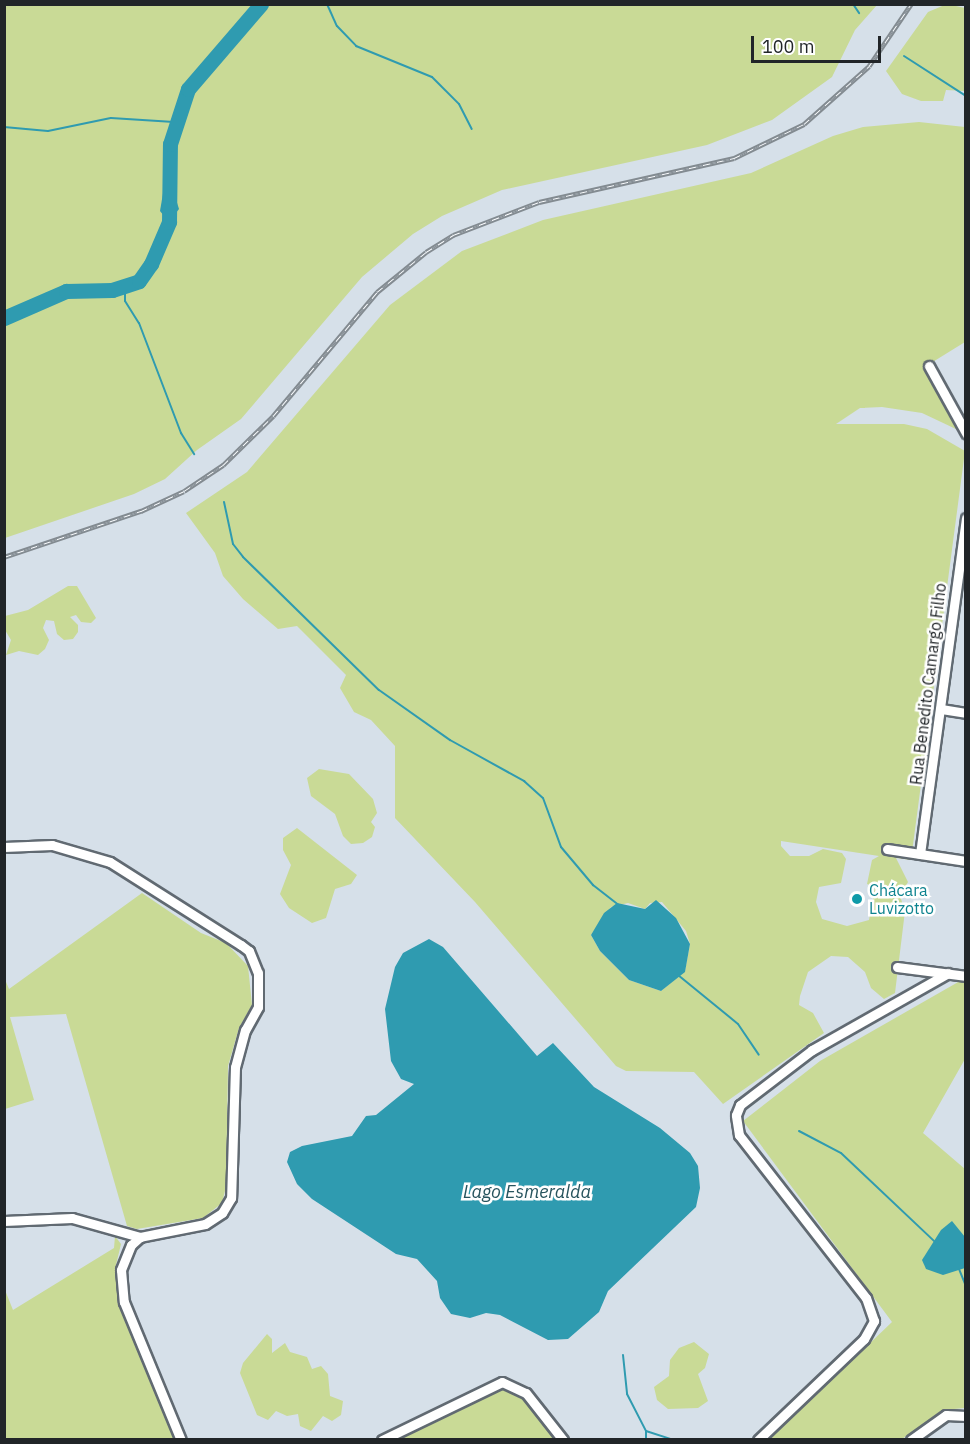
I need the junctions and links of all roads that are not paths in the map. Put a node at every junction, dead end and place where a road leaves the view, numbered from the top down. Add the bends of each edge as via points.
1 (929, 366) dead end
2 (966, 433) edge
3 (966, 518) edge
4 (962, 565) edge
5 (941, 709) junction
6 (966, 713) edge
7 (4, 847) edge
8 (887, 849) dead end
9 (920, 854) junction
10 (966, 861) edge
11 (897, 967) dead end
12 (948, 974) junction
13 (966, 976) edge
14 (4, 1221) edge
15 (140, 1237) junction
16 (966, 1416) edge
17 (182, 1440) edge
18 (382, 1440) edge
19 (563, 1440) edge
20 (758, 1440) edge
21 (911, 1440) edge

1 - 2 street
3 - 4 street, Rua Benedito Camargo Filho
4 - 5 street, Rua Benedito Camargo Filho
5 - 6 street
5 - 9 street, Rua Benedito Camargo Filho
7 - 15 street via 52,845 110,862 249,951 261,995 235,1067 231,1198 222,1213 205,1224
8 - 9 street
9 - 10 street
11 - 12 street
12 - 13 street
12 - 20 street via 812,1050 740,1105 736,1115 739,1135 866,1298 874,1321 864,1339
14 - 15 street via 72,1218
15 - 17 street via 125,1258 120,1287
16 - 21 street via 946,1414
18 - 19 street via 502,1382 526,1393

